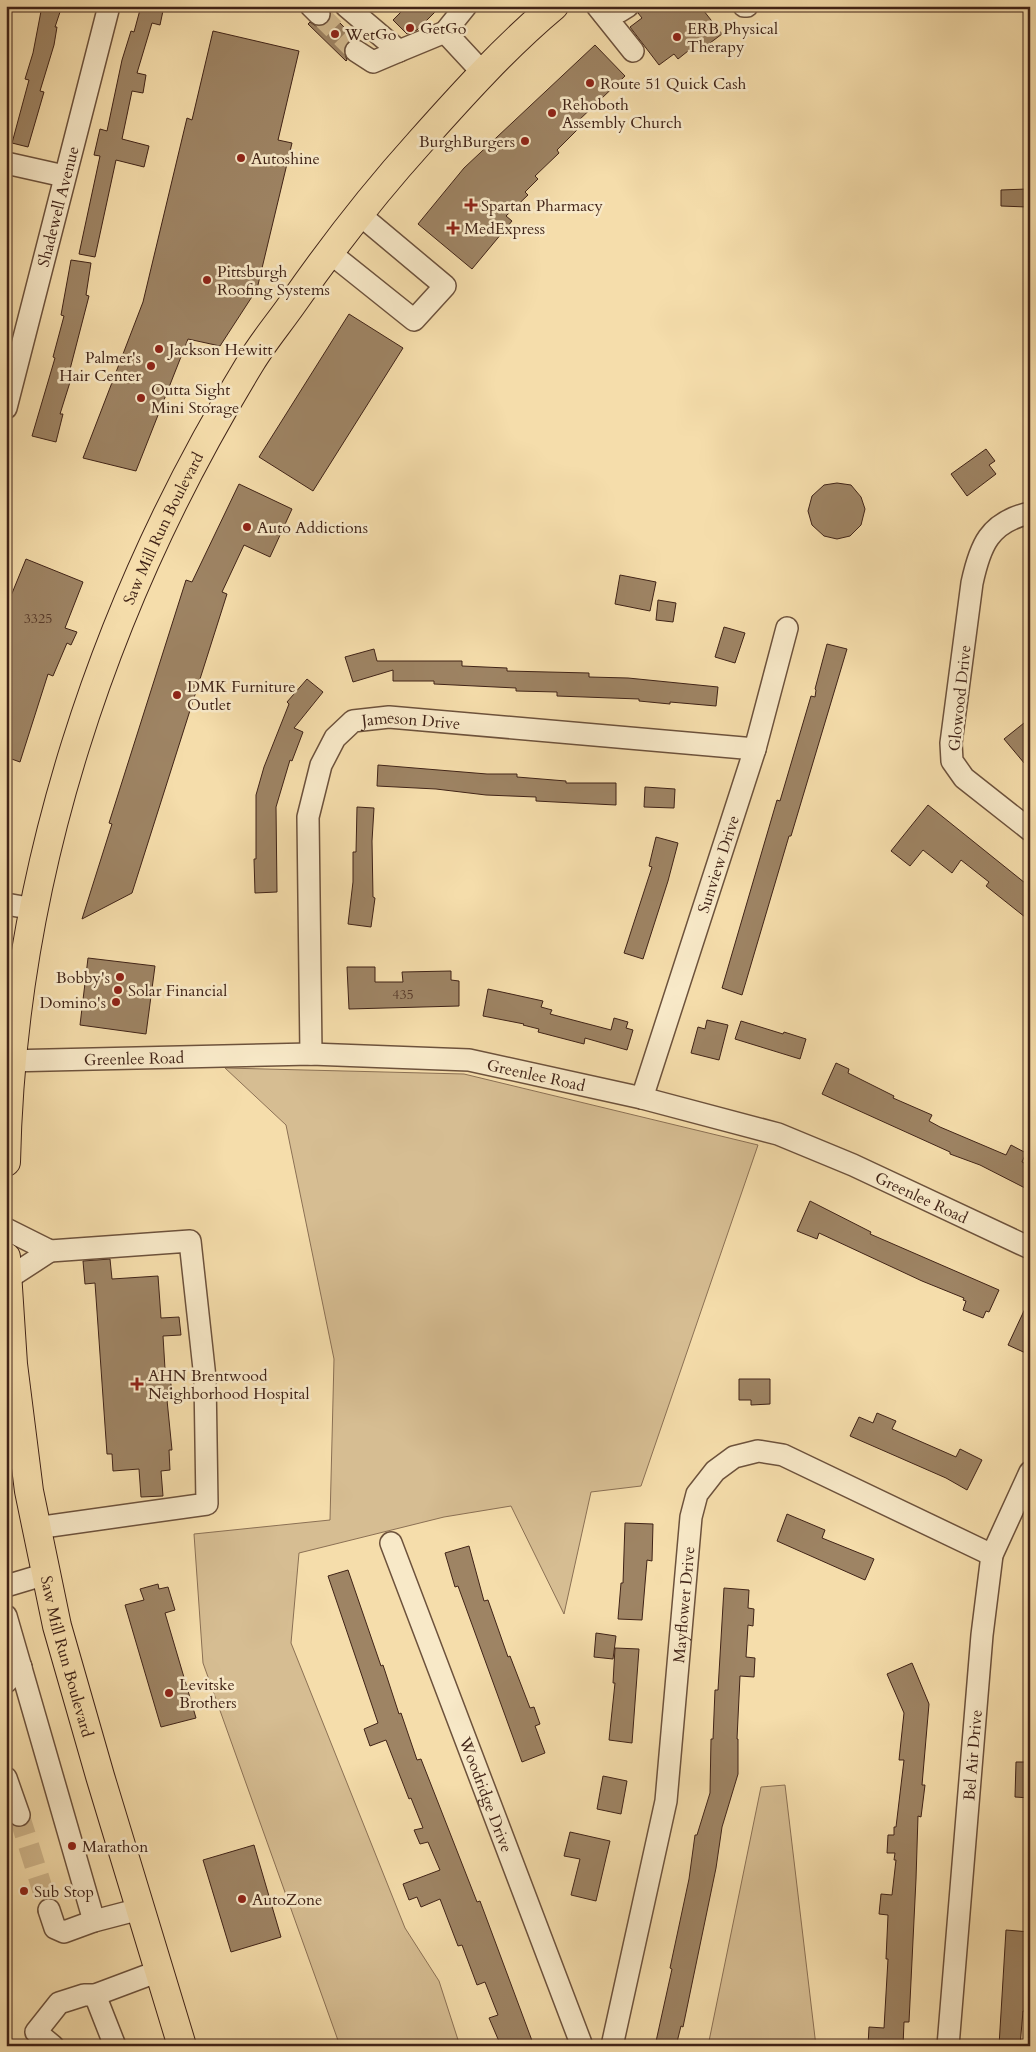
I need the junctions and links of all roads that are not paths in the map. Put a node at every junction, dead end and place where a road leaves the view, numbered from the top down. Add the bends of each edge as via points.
1 (109, 6) edge
2 (346, 6) edge
3 (466, 6) edge
4 (554, 6) edge
5 (628, 6) edge
6 (600, 10) edge
7 (444, 32) junction
8 (633, 50) dead end
9 (356, 51) tunnel mouth
10 (398, 51) junction
11 (484, 74) junction
12 (6, 163) edge
13 (64, 176) junction
14 (359, 214) junction
15 (329, 252) junction
16 (6, 408) edge
17 (1030, 513) edge
18 (787, 628) dead end
19 (755, 749) junction
20 (1030, 830) edge
21 (6, 904) edge
22 (34, 910) junction
23 (15, 974) edge
24 (311, 1054) junction
25 (9, 1061) edge
26 (642, 1098) junction
27 (6, 1153) edge
28 (6, 1162) edge
29 (6, 1229) edge
30 (1030, 1248) edge
31 (50, 1250) junction
32 (7, 1284) edge
33 (12, 1400) edge
34 (1030, 1472) edge
35 (36, 1528) junction
36 (391, 1543) dead end
37 (992, 1555) junction
38 (46, 1574) junction
39 (6, 1586) edge
40 (6, 1616) edge
41 (13, 1675) edge
42 (6, 1778) edge
43 (20, 1815) tunnel mouth
44 (140, 1909) junction
45 (50, 1910) tunnel mouth
46 (94, 1921) junction
47 (159, 1971) junction
48 (95, 1995) junction
49 (53, 2046) edge
50 (115, 2046) edge
51 (182, 2046) edge
52 (582, 2046) edge
53 (612, 2046) edge
54 (948, 2046) edge

1 - 13 street, Shadewell Avenue
2 - 10 street
3 - 7 street
4 - 11 highway, Saw Mill Run Boulevard
5 - 6 street via 620,11
6 - 8 street
7 - 10 street
7 - 11 street
9 - 10 street via 373,62
11 - 14 highway, Saw Mill Run Boulevard via 379,187
12 - 13 street
13 - 16 street, Shadewell Avenue
14 - 15 highway, Saw Mill Run Boulevard
14 - 15 street via 445,286 414,320
15 - 22 highway, Saw Mill Run Boulevard via 252,360 185,476 133,589 95,683 63,784
17 - 20 street, Glowood Drive via 1014,516 989,534 978,558 951,743 952,761 964,778
18 - 19 street, Sunview Drive
19 - 24 street, Jameson Drive via 390,716 353,721 335,738 321,765 308,817
19 - 26 street, Sunview Drive
21 - 22 street
22 - 23 highway, Saw Mill Run Boulevard
23 - 25 highway, Saw Mill Run Boulevard via 16,1013
24 - 25 street, Greenlee Road
24 - 26 street, Greenlee Road via 469,1060
25 - 27 highway, Saw Mill Run Boulevard
26 - 30 street, Greenlee Road via 778,1134
27 - 28 highway, Saw Mill Run Boulevard
29 - 31 street
31 - 32 street
31 - 35 street via 190,1240 206,1378 207,1504
32 - 33 highway, Saw Mill Run Boulevard
33 - 35 highway, Saw Mill Run Boulevard
34 - 37 street, Bel Air Drive
35 - 38 highway, Saw Mill Run Boulevard
36 - 52 street, Woodridge Drive
37 - 53 street, Mayflower Drive via 783,1455 758,1450 734,1457 715,1471 698,1494 691,1517 666,1802
37 - 54 street, Bel Air Drive via 982,1636
38 - 39 street
38 - 44 highway, Saw Mill Run Boulevard via 63,1645
40 - 41 street
41 - 46 street
42 - 43 street
44 - 46 street
44 - 47 highway, Saw Mill Run Boulevard
45 - 46 street via 55,1928 64,1932
47 - 48 street
47 - 51 highway, Saw Mill Run Boulevard
48 - 49 street via 60,2003 36,2032
48 - 50 street

